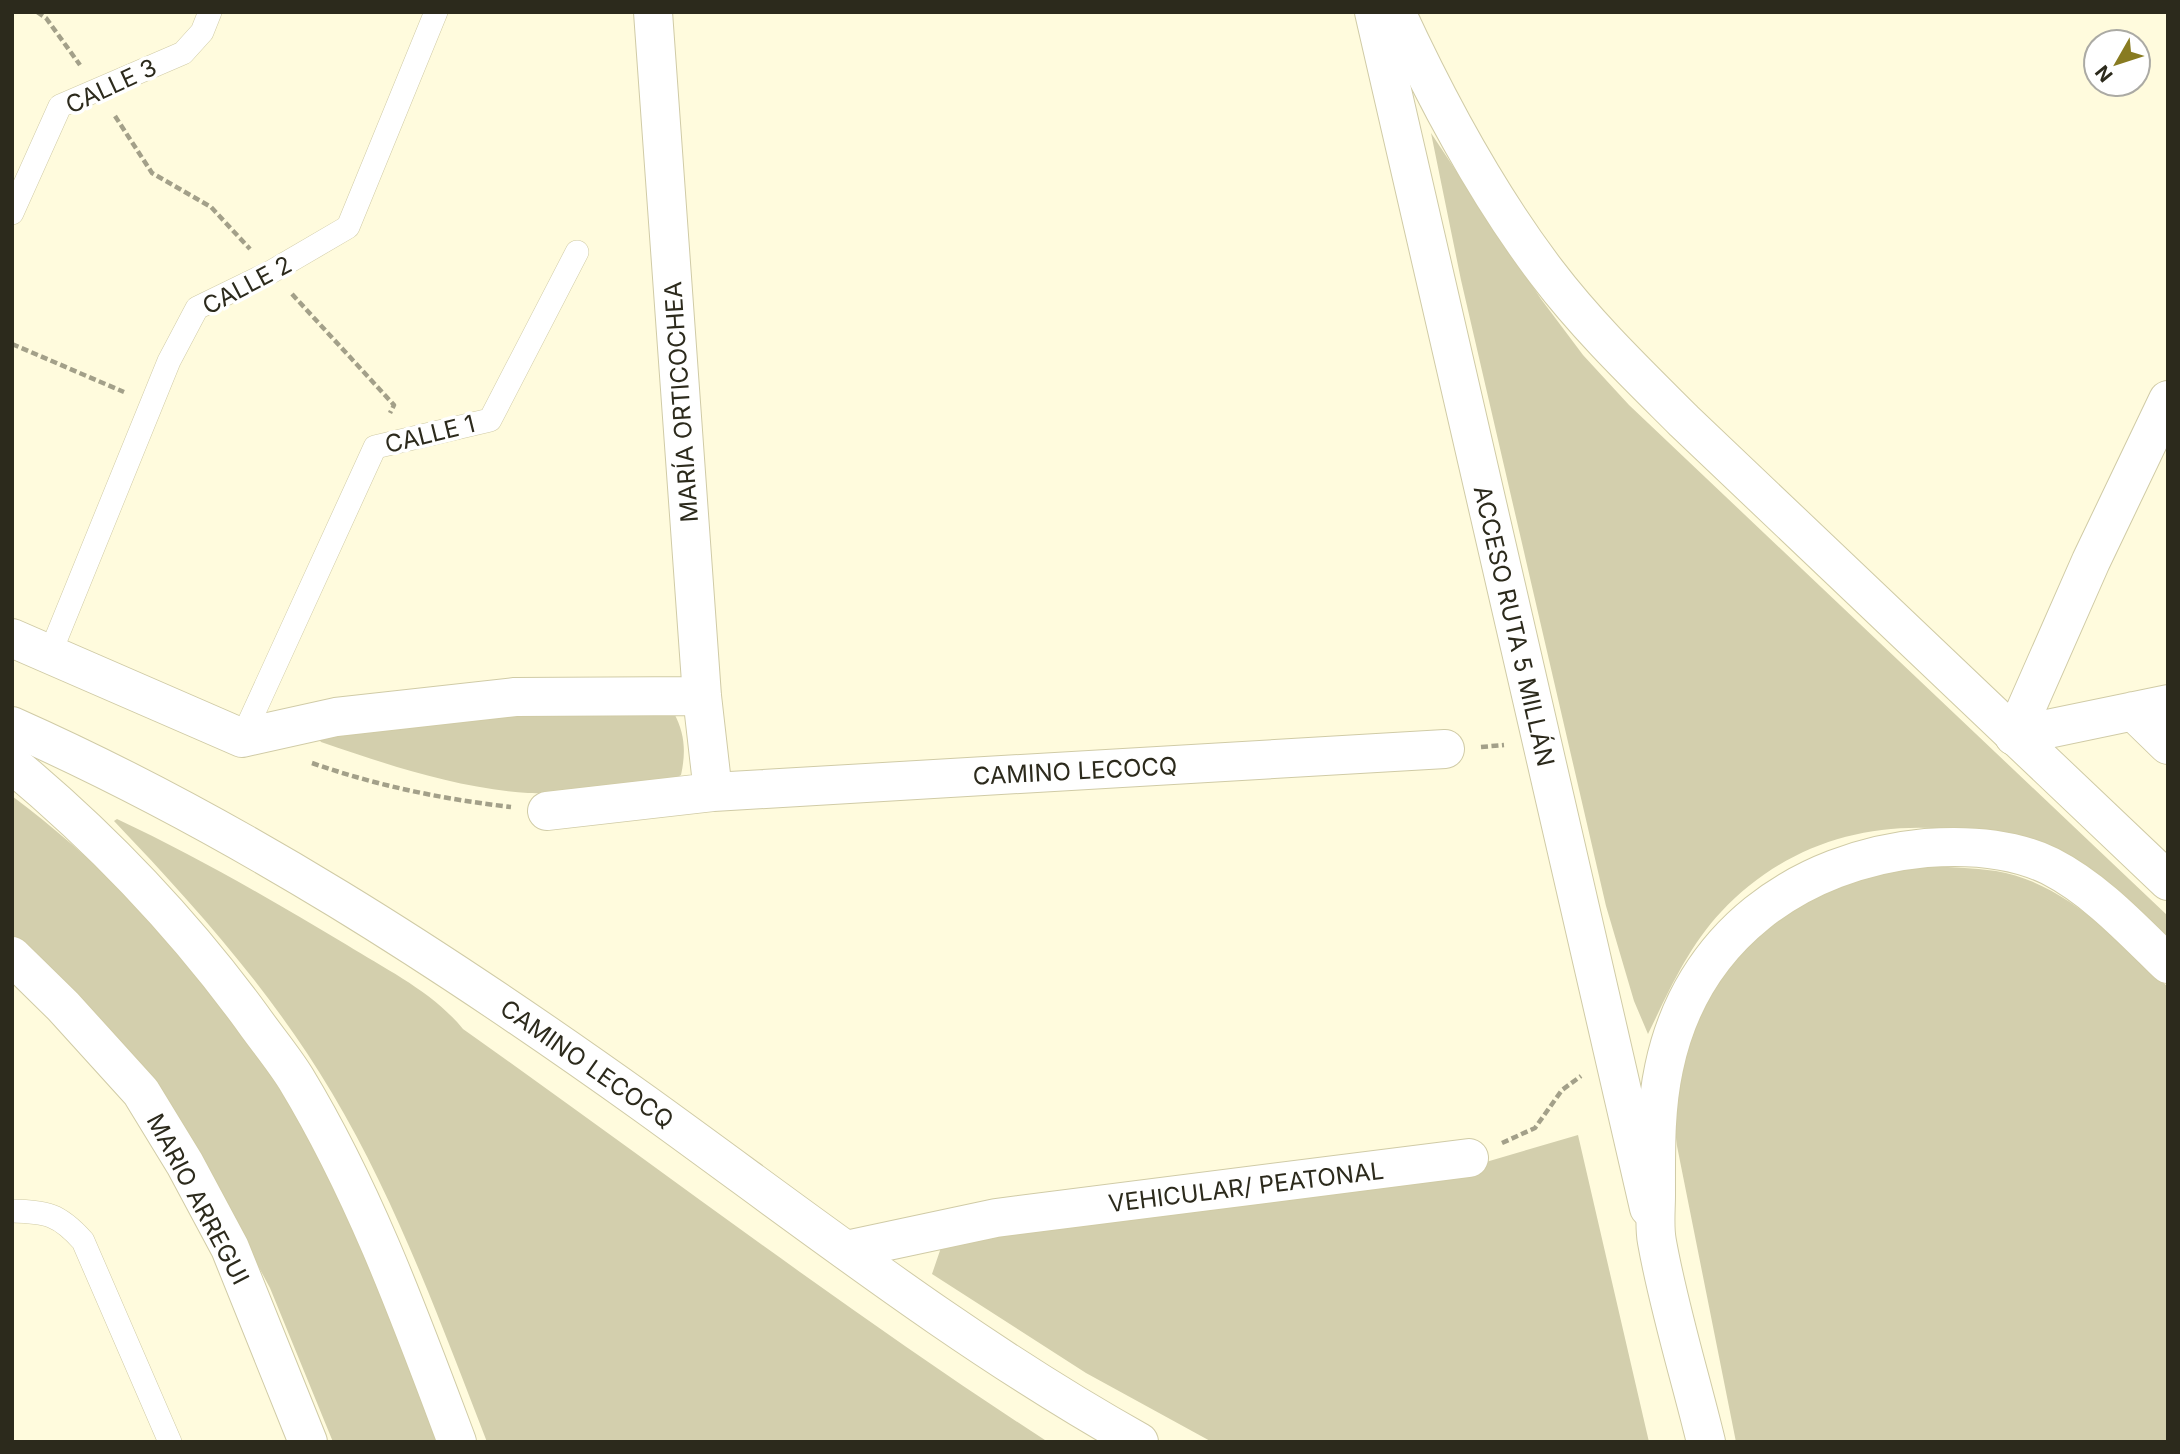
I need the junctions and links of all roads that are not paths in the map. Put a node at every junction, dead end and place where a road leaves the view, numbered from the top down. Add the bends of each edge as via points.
1 (210, 12) edge
2 (436, 12) edge
3 (653, 12) edge
4 (1374, 12) edge
5 (1396, 12) edge
6 (12, 213) edge
7 (577, 253) dead end
8 (2168, 400) edge
9 (12, 638) edge
10 (49, 656) junction
11 (702, 696) junction
12 (2150, 708) edge
13 (12, 726) edge
14 (2014, 736) junction
15 (242, 738) junction
16 (2168, 745) edge
17 (1446, 749) road end
18 (12, 764) edge
19 (713, 792) junction
20 (547, 811) road end
21 (2168, 881) edge
22 (12, 956) edge
23 (2168, 964) edge
24 (1469, 1158) road end
25 (12, 1211) edge
26 (1656, 1240) junction
27 (846, 1250) junction
28 (170, 1442) edge
29 (308, 1442) edge
30 (457, 1442) edge
31 (1139, 1442) edge
32 (1706, 1442) edge

1 - 6 lane, CALLE 3 via 202,32 183,53 60,106
2 - 10 lane, CALLE 2 via 348,227 197,308 169,360
3 - 11 main road, MARÍA ORTICOCHEA
4 - 26 main road, ACCESO RUTA 5 MILLÁN
5 - 14 main road via 1457,134 1564,294 1684,421
7 - 15 lane, CALLE 1 via 490,420 375,446
8 - 14 main road
9 - 10 main road
10 - 15 main road
11 - 15 main road via 515,697 335,717
11 - 19 main road, MARÍA ORTICOCHEA
12 - 14 main road
12 - 16 main road
13 - 27 main road, CAMINO LECOCQ via 89,760 195,817 407,940
14 - 21 main road
17 - 19 main road, CAMINO LECOCQ
18 - 30 main road via 138,882 216,969 295,1077 355,1187
19 - 20 main road, CAMINO LECOCQ
22 - 29 main road, MARIO ARREGUI via 141,1092 185,1164 230,1248
23 - 26 main road via 2107,905 2050,866 2000,851 1948,846 1897,851 1847,862 1811,878 1767,903 1732,936 1703,972 1680,1016 1664,1066 1656,1118
24 - 27 main road, VEHICULAR/ PEATONAL via 996,1218
25 - 28 lane via 43,1212 66,1222 83,1241
26 - 32 main road
27 - 31 main road, CAMINO LECOCQ

